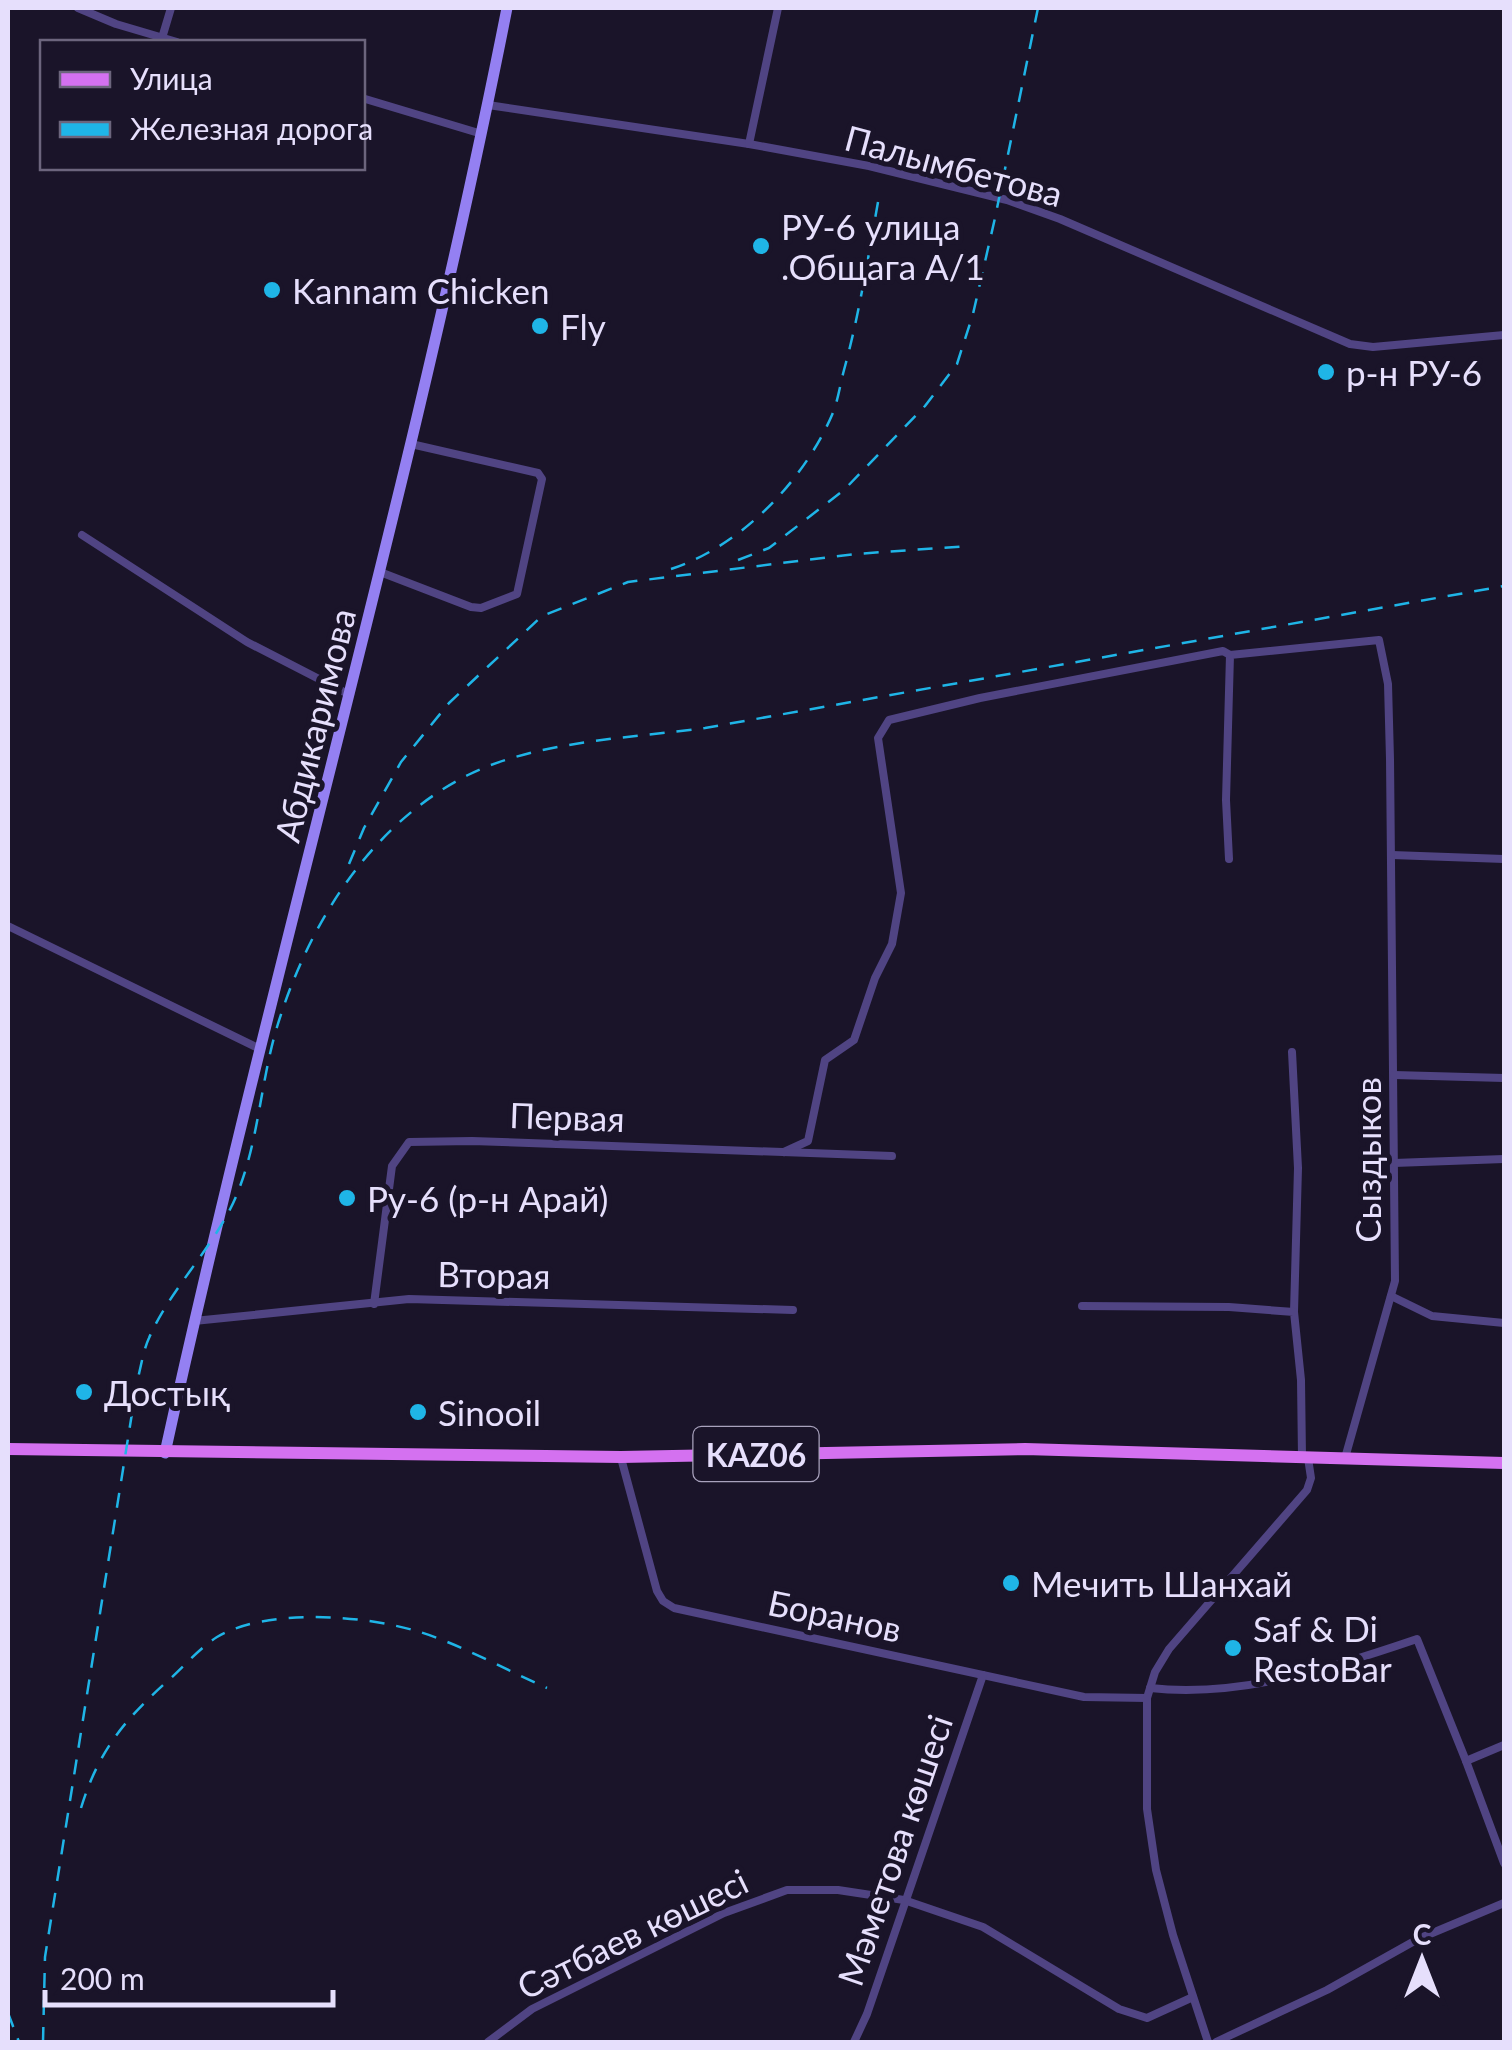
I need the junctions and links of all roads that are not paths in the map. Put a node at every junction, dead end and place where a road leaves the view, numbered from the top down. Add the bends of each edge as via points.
1 (78, 8) edge
2 (171, 8) edge
3 (507, 8) edge
4 (778, 8) edge
5 (162, 38) junction
6 (170, 40) edge
7 (365, 99) edge
8 (488, 105) junction
9 (482, 134) junction
10 (749, 144) junction
11 (1504, 335) edge
12 (412, 444) junction
13 (82, 534) dead end
14 (380, 572) junction
15 (1230, 655) junction
16 (350, 696) junction
17 (1392, 856) junction
18 (1229, 859) dead end
19 (1504, 859) edge
20 (8, 926) edge
21 (260, 1049) junction
22 (1292, 1052) dead end
23 (1394, 1075) junction
24 (1504, 1078) edge
25 (784, 1152) junction
26 (892, 1156) dead end
27 (1504, 1160) edge
28 (1394, 1163) junction
29 (1391, 1296) junction
30 (374, 1304) junction
31 (1082, 1306) dead end
32 (794, 1310) dead end
33 (1294, 1312) junction
34 (194, 1321) junction
35 (1504, 1323) edge
36 (8, 1449) edge
37 (164, 1453) junction
38 (621, 1457) junction
39 (1305, 1457) junction
40 (1344, 1458) junction
41 (1504, 1462) edge
42 (983, 1675) junction
43 (1148, 1693) junction
44 (1504, 1745) edge
45 (1466, 1761) junction
46 (1504, 1863) edge
47 (904, 1900) junction
48 (1504, 1902) edge
49 (1193, 1997) junction
50 (488, 2042) edge
51 (854, 2042) edge
52 (1208, 2042) edge
53 (1216, 2042) edge

1 - 5 street
2 - 5 street
3 - 8 main road, Абдикаримова
4 - 10 street
5 - 6 street
7 - 9 street
8 - 9 main road, Абдикаримова
8 - 10 street, Палымбетова
9 - 12 main road, Абдикаримова
10 - 11 street, Палымбетова via 1007,200 1350,344
12 - 14 main road, Абдикаримова
12 - 14 street via 542,478 518,594 471,607
13 - 16 street via 247,642
14 - 16 main road, Абдикаримова
15 - 17 street, Сыздыков via 1379,640 1388,684
15 - 18 street
15 - 25 street via 1084,677 889,720 878,738 901,893 892,944 854,1040 824,1060 808,1141
16 - 21 main road, Абдикаримова
17 - 19 street
17 - 23 street, Сыздыков
20 - 21 street
21 - 34 main road, Абдикаримова
22 - 33 street via 1298,1168
23 - 24 street
23 - 28 street, Сыздыков
25 - 26 street, Первая
25 - 30 street, Первая via 408,1142 392,1166
27 - 28 street
28 - 29 street, Сыздыков
29 - 35 street via 1432,1316
29 - 40 street, Сыздыков
30 - 32 street, Вторая via 408,1299
30 - 34 street, Вторая
31 - 33 street
33 - 39 street
34 - 37 main road, Абдикаримова
36 - 37 main road, KАZ06
37 - 38 main road, KАZ06
38 - 39 main road, KАZ06 via 1025,1448
38 - 42 street, Боранов via 663,1602
39 - 40 main road, KАZ06
39 - 43 street via 1307,1490 1169,1649
40 - 41 main road, KАZ06
42 - 43 street, Боранов via 1084,1697
42 - 47 street, Мәметова көшесі
43 - 45 street, Боранов via 1309,1673 1417,1639
43 - 49 street via 1151,1838
44 - 45 street
45 - 46 street
47 - 49 street, Сәтбаев көшесі via 983,1927 1118,2010 1147,2018
47 - 50 street, Сәтбаев көшесі via 787,1890 724,1913 532,2008
47 - 51 street, Мәметова көшесі
48 - 53 street
49 - 52 street

